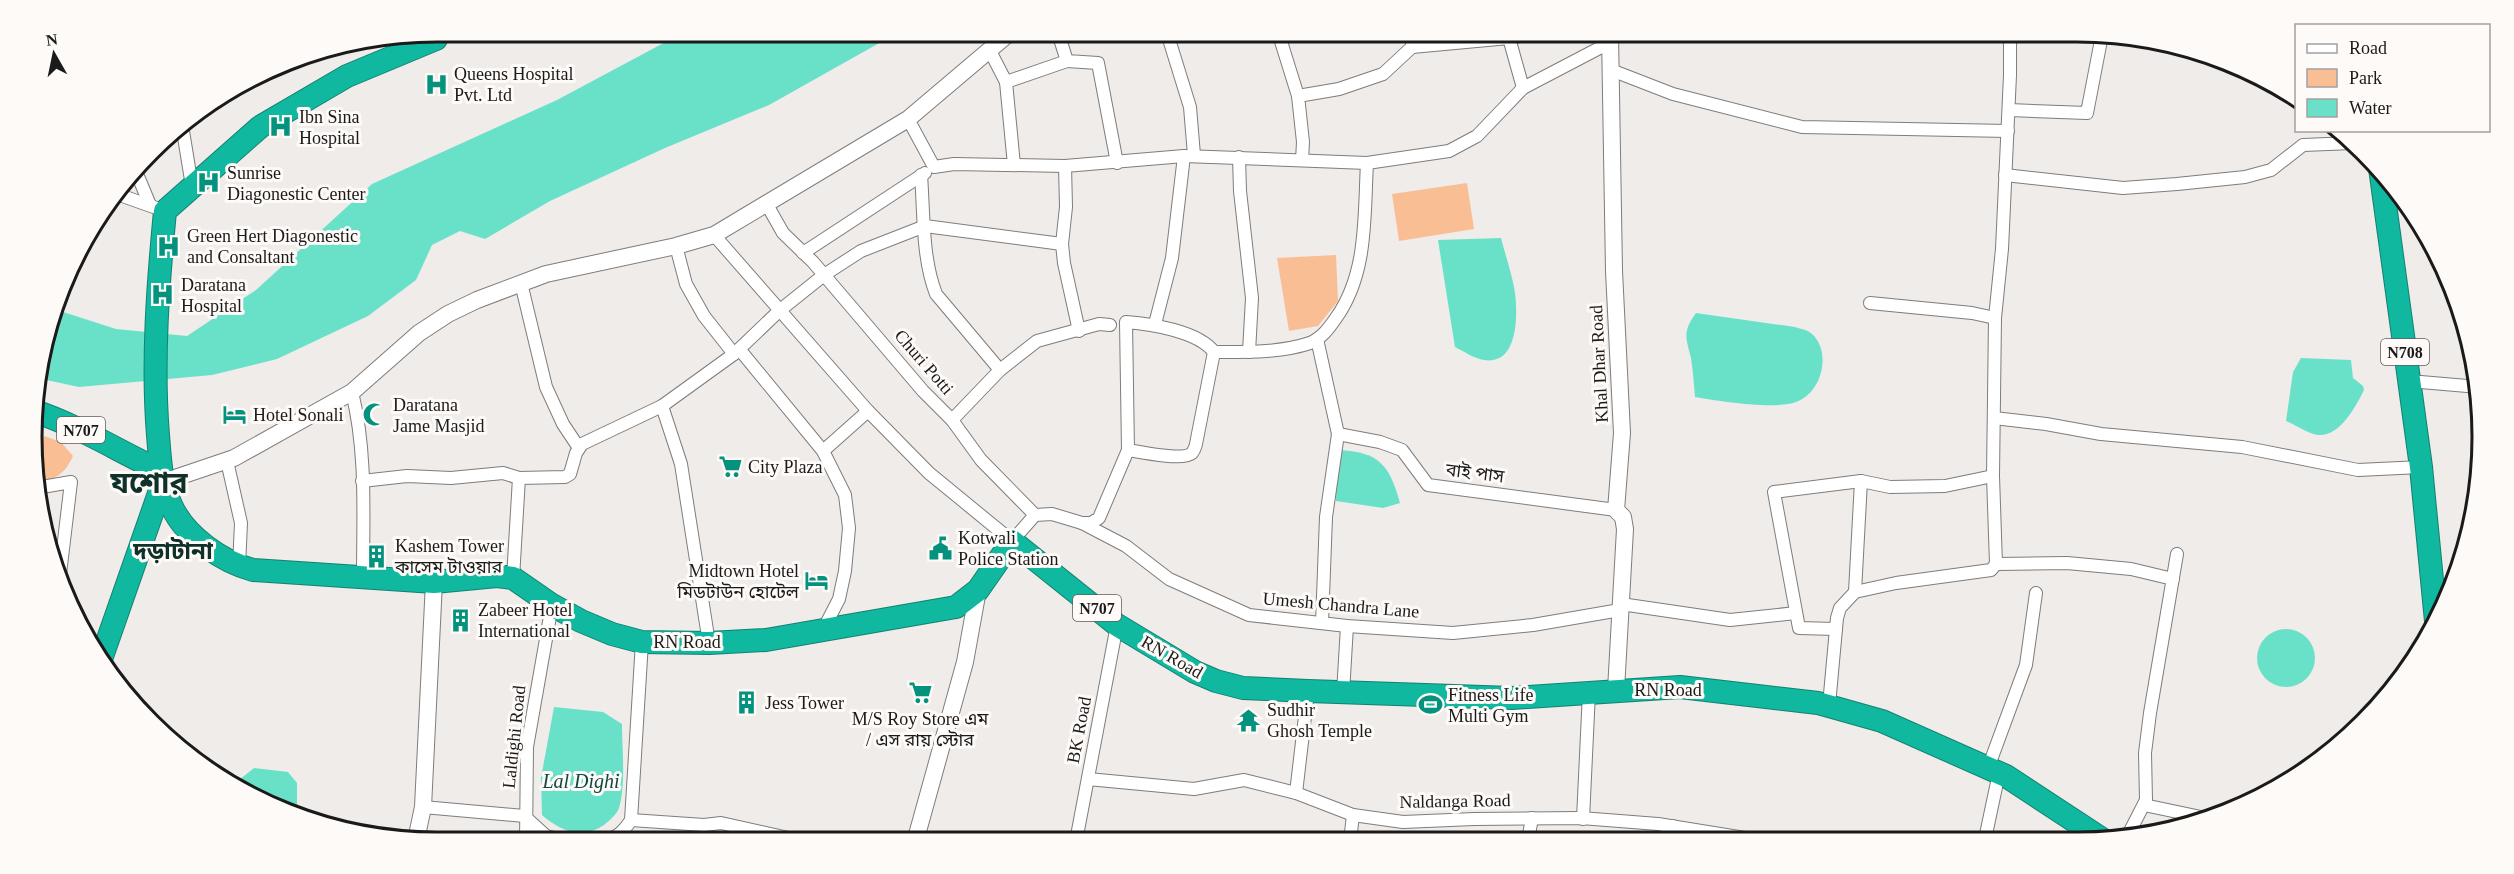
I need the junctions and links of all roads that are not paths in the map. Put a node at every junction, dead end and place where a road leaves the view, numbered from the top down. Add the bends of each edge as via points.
1 (428, 42) edge
2 (998, 42) edge
3 (1061, 42) edge
4 (1170, 42) edge
5 (1281, 42) edge
6 (1411, 42) edge
7 (1510, 42) edge
8 (1603, 42) edge
9 (1610, 42) edge
10 (2010, 42) edge
11 (2100, 43) edge
12 (989, 49) junction
13 (1067, 61) junction
14 (1611, 70) junction
15 (1006, 82) junction
16 (1523, 88) junction
17 (1298, 96) junction
18 (2008, 110) junction
19 (908, 119) junction
20 (2008, 131) junction
21 (184, 135) edge
22 (2341, 144) edge
23 (1189, 156) junction
24 (1239, 158) junction
25 (1302, 160) junction
26 (1117, 163) junction
27 (1367, 163) junction
28 (1014, 165) junction
29 (1065, 166) junction
30 (934, 167) junction
31 (2005, 175) junction
32 (921, 176) junction
33 (140, 177) edge
34 (192, 186) junction
35 (2383, 188) edge
36 (124, 197) edge
37 (766, 203) junction
38 (158, 208) junction
39 (925, 226) junction
40 (714, 235) junction
41 (1062, 244) junction
42 (676, 246) junction
43 (803, 253) junction
44 (824, 275) junction
45 (521, 284) junction
46 (1870, 303) dead end
47 (779, 311) junction
48 (1995, 318) junction
49 (1155, 324) junction
50 (1110, 325) dead end
51 (1079, 331) junction
52 (1317, 339) junction
53 (737, 352) junction
54 (1214, 352) junction
55 (1249, 352) junction
56 (1000, 370) junction
57 (2409, 381) junction
58 (2469, 386) edge
59 (352, 392) junction
60 (662, 406) junction
61 (868, 411) junction
62 (43, 415) edge
63 (1994, 418) junction
64 (952, 420) junction
65 (42, 428) edge
66 (1338, 434) junction
67 (579, 447) junction
68 (1128, 450) junction
69 (823, 451) junction
70 (125, 454) junction
71 (227, 461) junction
72 (2421, 468) junction
73 (162, 476) junction
74 (1993, 476) junction
75 (519, 478) junction
76 (362, 481) junction
77 (1861, 481) junction
78 (45, 486) edge
79 (1616, 510) junction
80 (1035, 515) junction
81 (1082, 523) junction
82 (2428, 536) junction
83 (1012, 541) junction
84 (2177, 554) dead end
85 (62, 560) edge
86 (1996, 564) junction
87 (239, 566) junction
88 (363, 577) junction
89 (513, 578) junction
90 (2173, 579) junction
91 (434, 582) junction
92 (978, 590) junction
93 (1855, 591) junction
94 (2440, 591) edge
95 (2036, 592) dead end
96 (2434, 604) edge
97 (552, 605) junction
98 (1620, 607) junction
99 (1796, 613) junction
100 (1322, 623) junction
101 (1117, 625) junction
102 (1347, 626) junction
103 (1836, 629) junction
104 (822, 631) junction
105 (642, 642) junction
106 (709, 643) junction
107 (104, 649) edge
108 (1616, 690) junction
109 (1308, 692) junction
110 (1343, 693) junction
111 (1588, 693) junction
112 (1829, 705) junction
113 (1994, 771) junction
114 (1088, 779) junction
115 (1296, 793) junction
116 (2144, 804) junction
117 (423, 807) junction
118 (1353, 815) junction
119 (2192, 815) edge
120 (524, 816) junction
121 (1532, 818) junction
122 (1583, 819) junction
123 (631, 820) junction
124 (1673, 826) junction
125 (2131, 829) edge
126 (418, 831) edge
127 (2090, 831) edge
128 (525, 832) edge
129 (542, 832) edge
130 (623, 832) edge
131 (765, 832) edge
132 (918, 832) edge
133 (1079, 832) edge
134 (1351, 832) edge
135 (1529, 832) edge
136 (1672, 832) edge
137 (1709, 832) edge
138 (1986, 832) edge

1 - 34 highway via 347,76 260,127
2 - 12 street
3 - 13 street
4 - 23 street via 1190,107
5 - 17 street
6 - 17 street via 1383,74 1339,89
7 - 16 street
8 - 16 street
9 - 14 street, Khal Dhar Road
10 - 18 street
11 - 18 street via 2087,113
12 - 15 street
12 - 19 street
13 - 15 street
13 - 26 street via 1098,63
14 - 20 street via 1673,94 1802,127
14 - 79 street, Khal Dhar Road via 1614,271 1622,433
15 - 28 street
16 - 27 street via 1477,136 1449,151
17 - 25 street
18 - 20 street
19 - 30 street
19 - 37 street
20 - 31 street
21 - 34 street
22 - 31 street via 2303,145 2271,170 2245,177 2177,184 2123,188
23 - 24 street
23 - 26 street
23 - 49 street via 1172,258
24 - 25 street
24 - 55 street via 1252,298
25 - 27 street
26 - 29 street
27 - 52 street via 1360,264 1355,284 1340,313
28 - 29 street
28 - 30 street
29 - 41 street
30 - 32 street
31 - 48 street
32 - 39 street
32 - 43 street
33 - 38 street
34 - 38 highway
35 - 57 highway, N708
36 - 38 street
37 - 40 street
37 - 43 street, Churi Potti via 783,233
38 - 73 highway via 156,397
39 - 41 street
39 - 44 street via 861,251
39 - 56 street via 927,260 936,294
40 - 42 street
40 - 47 street
41 - 51 street
42 - 45 street via 546,274
42 - 53 street via 686,284 704,316
43 - 44 street, Churi Potti
44 - 47 street
44 - 64 street, Churi Potti
45 - 59 street via 448,314 419,333
45 - 67 street via 546,387
46 - 48 street
47 - 53 street
47 - 61 street
48 - 63 street
49 - 54 street via 1209,346
49 - 68 street via 1126,322
50 - 51 street via 1099,324
51 - 56 street via 1037,340
52 - 55 street
52 - 66 street
53 - 60 street
53 - 69 street
54 - 55 street
54 - 68 street via 1192,453 1178,456
56 - 64 street
57 - 58 street
57 - 72 highway, N708
59 - 71 street
59 - 76 street via 360,425
60 - 67 street
60 - 106 street via 681,464
61 - 69 street
61 - 83 street via 929,473
62 - 70 highway, N707
63 - 72 street via 2102,434 2242,447 2358,470
63 - 74 street
64 - 80 street, Churi Potti via 981,460
65 - 70 highway, N707
66 - 79 street, বাই পাস via 1402,450 1428,485
66 - 100 street via 1326,517
67 - 75 street via 570,474 565,477
68 - 81 street via 1099,518
69 - 104 street via 845,495 849,528 839,599
70 - 73 highway, N707
71 - 73 street
71 - 87 street via 241,523
72 - 82 highway, N708
73 - 87 highway via 172,508 195,536 216,554
73 - 107 highway
74 - 77 street via 1944,486 1904,488
74 - 86 street
75 - 76 street via 503,473
75 - 89 street
76 - 88 street
77 - 93 street
77 - 99 street via 1774,492
78 - 85 street via 71,482
79 - 98 street, Khal Dhar Road via 1623,517 1625,529
80 - 81 street, Umesh Chandra Lane via 1052,514
80 - 83 street
81 - 100 street, Umesh Chandra Lane via 1126,546 1170,579 1249,615
82 - 94 highway, N708
82 - 96 highway, N708
83 - 92 highway, RN Road
83 - 101 highway, RN Road / N707
84 - 90 street
86 - 90 street via 2067,563 2131,569
86 - 93 street via 1991,570
87 - 88 highway
88 - 91 highway
89 - 91 highway
89 - 97 highway, RN Road
90 - 116 street via 2150,713
91 - 117 street
92 - 104 highway, RN Road via 956,607
92 - 132 street via 965,662
93 - 103 street via 1840,608
95 - 113 street via 2026,665
97 - 105 highway, RN Road via 612,634
97 - 120 street, Laldighi Road via 527,747
98 - 99 street, Umesh Chandra Lane via 1730,620
98 - 102 street, Umesh Chandra Lane via 1533,626 1454,633
98 - 108 street, Khal Dhar Road
99 - 103 street via 1799,628
100 - 102 street, Umesh Chandra Lane
101 - 109 highway, RN Road / N707 via 1216,681 1244,688
101 - 114 street, BK Road
102 - 110 street
103 - 112 street
104 - 106 highway, RN Road via 766,640
105 - 106 highway, RN Road
105 - 123 street
108 - 111 highway, RN Road / N707
108 - 112 highway, RN Road / N707 via 1680,687
109 - 110 highway, RN Road / N707
109 - 115 street
110 - 111 highway, RN Road / N707 via 1512,698
111 - 122 street
112 - 113 highway, RN Road / N707 via 1882,721
113 - 127 highway, RN Road / N707
113 - 138 street
114 - 115 street, Naldanga Road via 1194,789 1244,780
114 - 133 street, BK Road
115 - 118 street, Naldanga Road
116 - 119 street
116 - 125 street
117 - 120 street
117 - 126 street
118 - 121 street, Naldanga Road via 1403,822
118 - 134 street
120 - 128 street, Laldighi Road
120 - 129 street
121 - 122 street, Naldanga Road
121 - 135 street
122 - 124 street, Naldanga Road
123 - 130 street
123 - 131 street via 721,824
124 - 136 street
124 - 137 street, Naldanga Road

